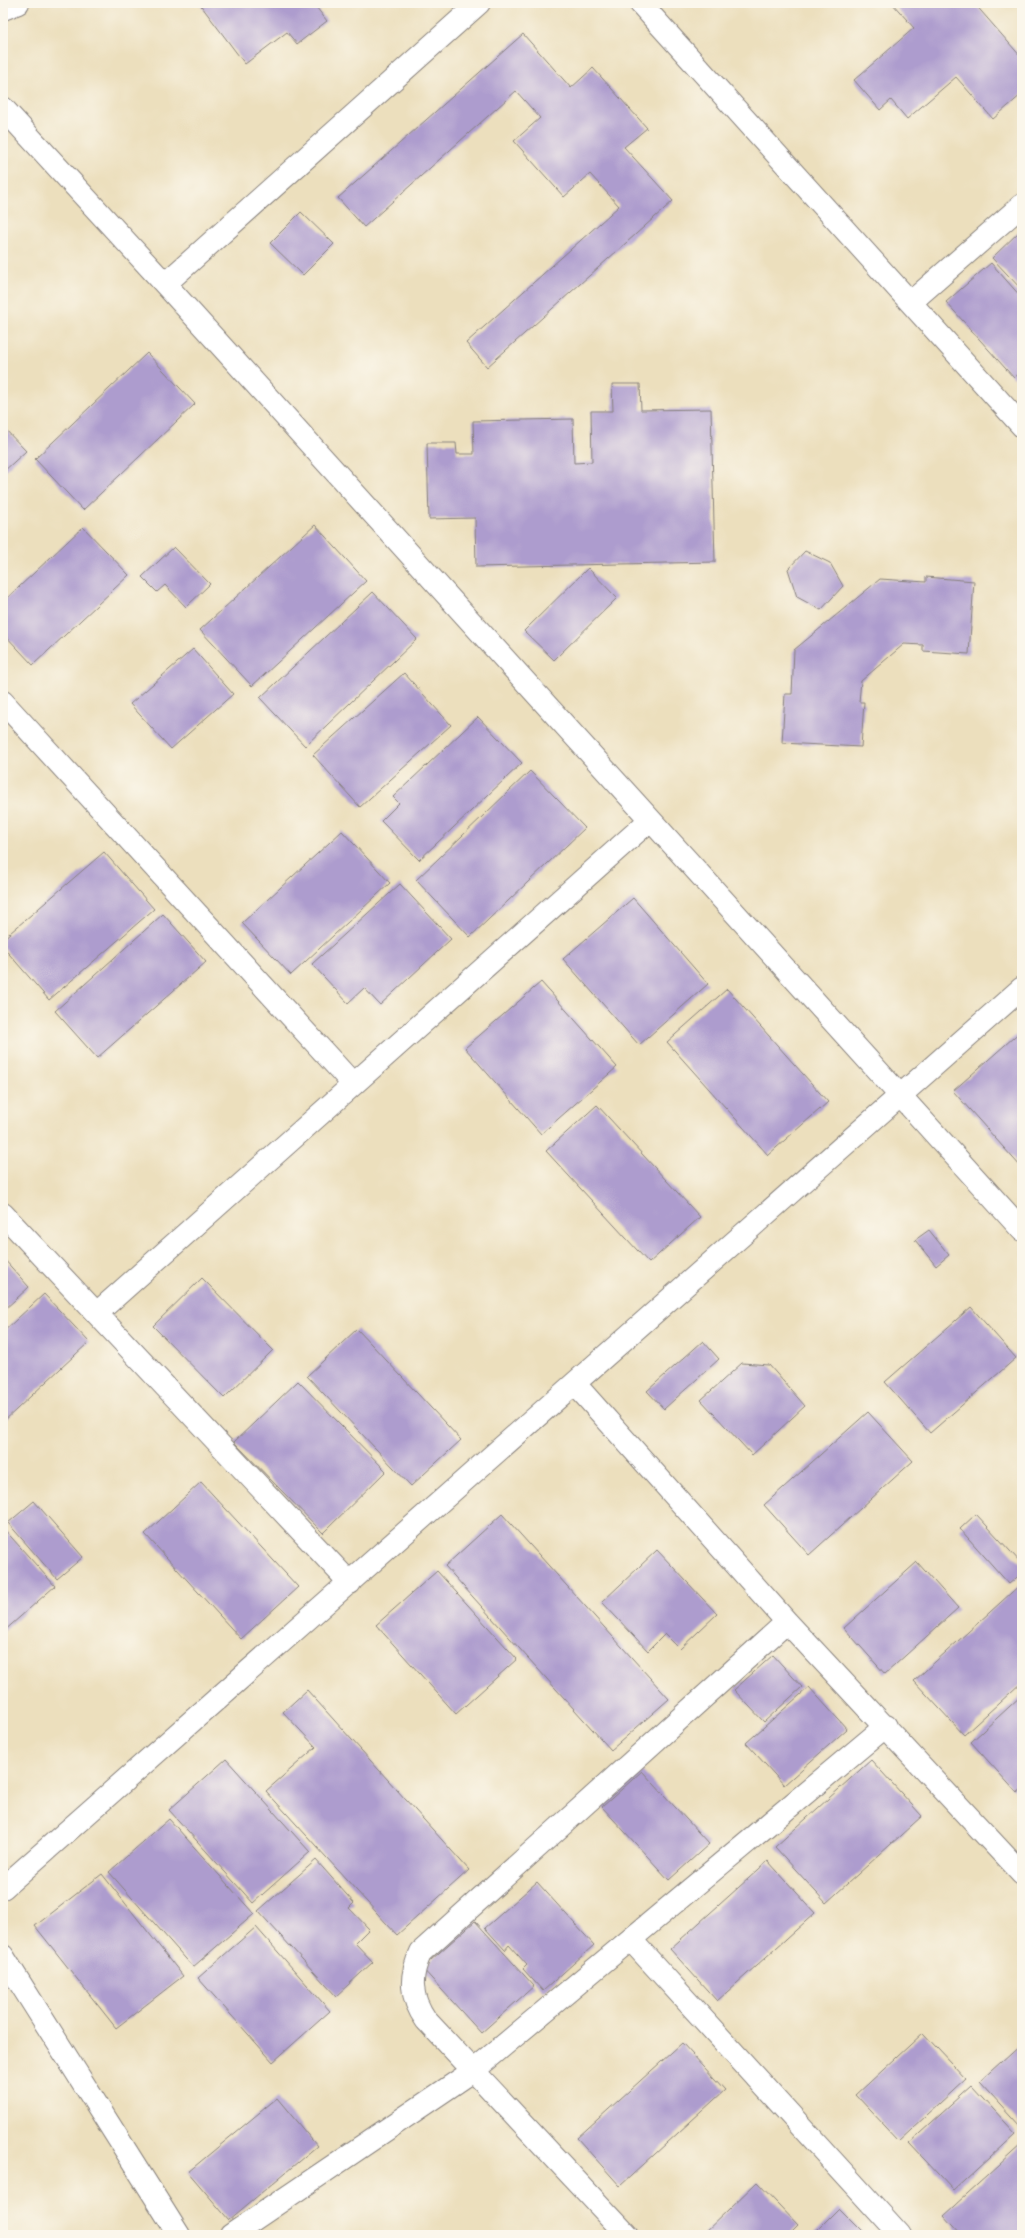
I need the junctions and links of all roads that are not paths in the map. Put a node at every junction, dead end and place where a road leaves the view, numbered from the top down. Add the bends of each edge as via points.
1 (18, 3) edge
2 (479, 3) edge
3 (640, 3) edge
4 (3, 9) edge
5 (3, 108) edge
6 (1022, 205) edge
7 (165, 284) junction
8 (911, 302) junction
9 (1022, 426) edge
10 (3, 702) edge
11 (650, 820) junction
12 (1022, 988) edge
13 (353, 1084) junction
14 (899, 1096) junction
15 (3, 1214) edge
16 (1022, 1230) edge
17 (97, 1313) junction
18 (575, 1384) junction
19 (350, 1583) junction
20 (787, 1622) junction
21 (886, 1726) junction
22 (1022, 1874) edge
23 (3, 1888) edge
24 (630, 1940) junction
25 (3, 1956) edge
26 (473, 2071) junction
27 (179, 2235) edge
28 (231, 2235) edge
29 (627, 2235) edge
30 (900, 2235) edge

1 - 4 street
2 - 7 street
3 - 8 street
5 - 7 street
6 - 8 street
7 - 11 street
8 - 9 street
10 - 13 street
11 - 13 street
11 - 14 street
12 - 14 street
13 - 17 street
14 - 16 street
14 - 18 street
15 - 17 street
17 - 19 street
18 - 19 street
18 - 20 street
19 - 23 street
20 - 21 street
20 - 26 street via 420,1952 411,1982 418,2009
21 - 22 street
21 - 24 street
24 - 26 street
24 - 30 street
25 - 27 street
26 - 28 street
26 - 29 street

